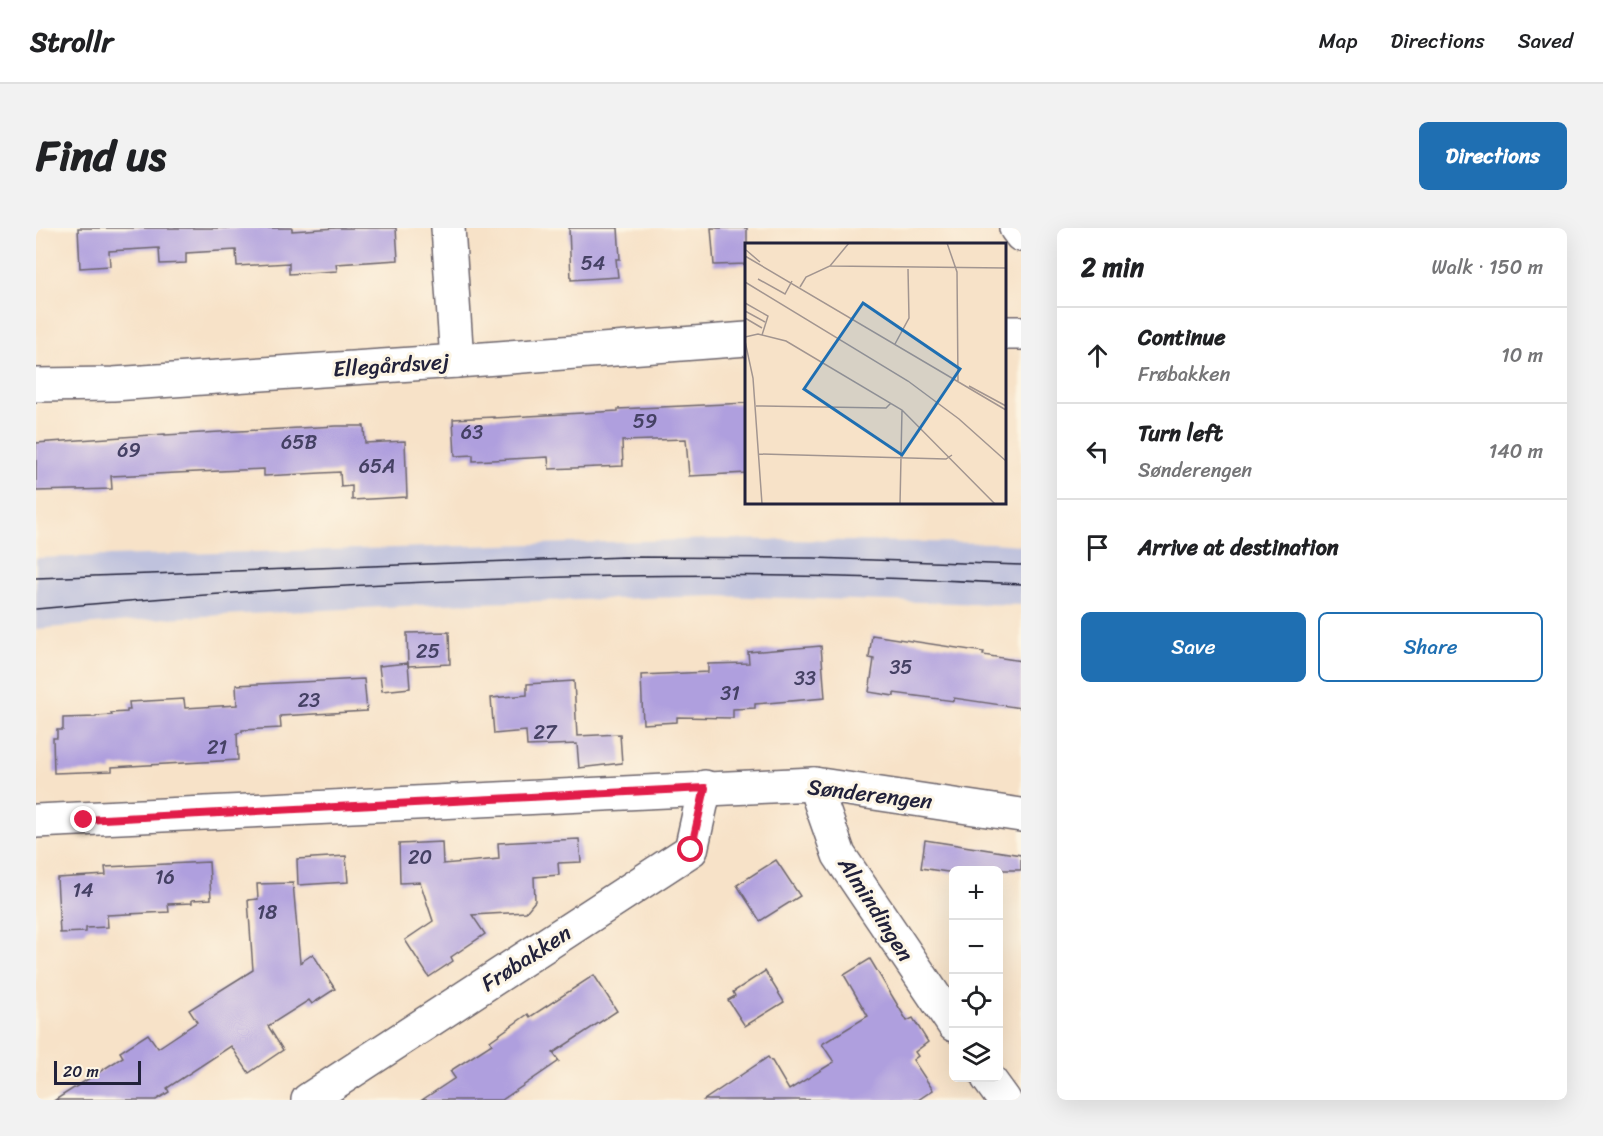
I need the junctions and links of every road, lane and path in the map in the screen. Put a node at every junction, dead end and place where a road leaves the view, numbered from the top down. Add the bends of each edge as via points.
1 (448, 228) edge
2 (1016, 228) edge
3 (1021, 236) edge
4 (745, 339) edge
5 (457, 361) junction
6 (36, 385) edge
7 (814, 784) junction
8 (705, 788) junction
9 (1021, 815) edge
10 (36, 822) edge
11 (949, 1018) edge
12 (991, 1082) edge
13 (308, 1100) edge
14 (1004, 1100) edge

1 - 5 street
2 - 3 street
4 - 5 street, Ellegårdsvej
5 - 6 street, Ellegårdsvej via 113,384
7 - 8 street, Sønderengen
7 - 9 street, Sønderengen
7 - 11 street, Almindingen via 839,855
8 - 10 street, Sønderengen
8 - 13 street, Frøbakken via 691,850
12 - 14 street

